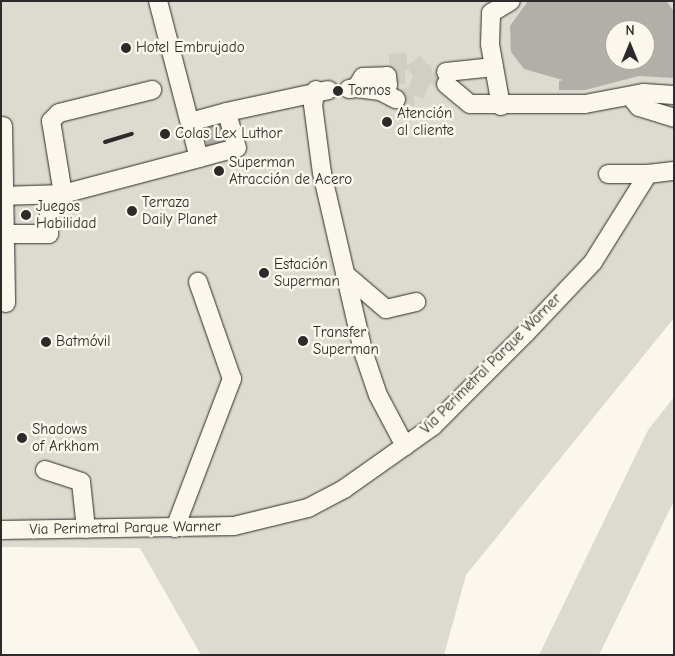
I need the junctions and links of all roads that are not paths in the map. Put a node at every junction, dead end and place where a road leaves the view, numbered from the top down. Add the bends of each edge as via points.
1 (158, 1) edge
2 (511, 1) edge
3 (494, 67) junction
4 (352, 88) dead end
5 (152, 90) dead end
6 (674, 95) edge
7 (630, 96) junction
8 (396, 99) dead end
9 (500, 106) junction
10 (227, 112) junction
11 (674, 118) edge
12 (190, 122) junction
13 (3, 126) dead end
14 (199, 158) junction
15 (674, 171) edge
16 (608, 174) dead end
17 (648, 174) junction
18 (56, 194) junction
19 (3, 196) edge
20 (3, 234) edge
21 (345, 274) junction
22 (198, 282) dead end
23 (416, 302) dead end
24 (6, 303) dead end
25 (405, 446) junction
26 (45, 470) dead end
27 (176, 528) junction
28 (86, 529) junction
29 (1, 530) edge

1 - 12 street
2 - 3 street via 491,13
3 - 9 street
3 - 9 street via 446,78 470,104
4 - 8 street via 363,77 382,76
5 - 18 street via 59,113 51,121
6 - 7 street
7 - 9 street via 585,104
7 - 11 street via 639,106
10 - 12 street
10 - 14 street via 237,148
10 - 21 street via 322,90 313,105 322,173
12 - 14 street
13 - 19 street
14 - 18 street
15 - 17 street
16 - 17 street
17 - 25 street, Via Perimetral Parque Warner via 592,262 432,426
18 - 19 street
18 - 20 street via 49,234
19 - 20 street
20 - 24 street
21 - 23 street via 386,309
21 - 25 street via 378,395
22 - 27 street via 232,379
25 - 27 street, Via Perimetral Parque Warner via 308,508 250,524
26 - 28 street via 81,482
27 - 28 street, Via Perimetral Parque Warner
28 - 29 street, Via Perimetral Parque Warner

